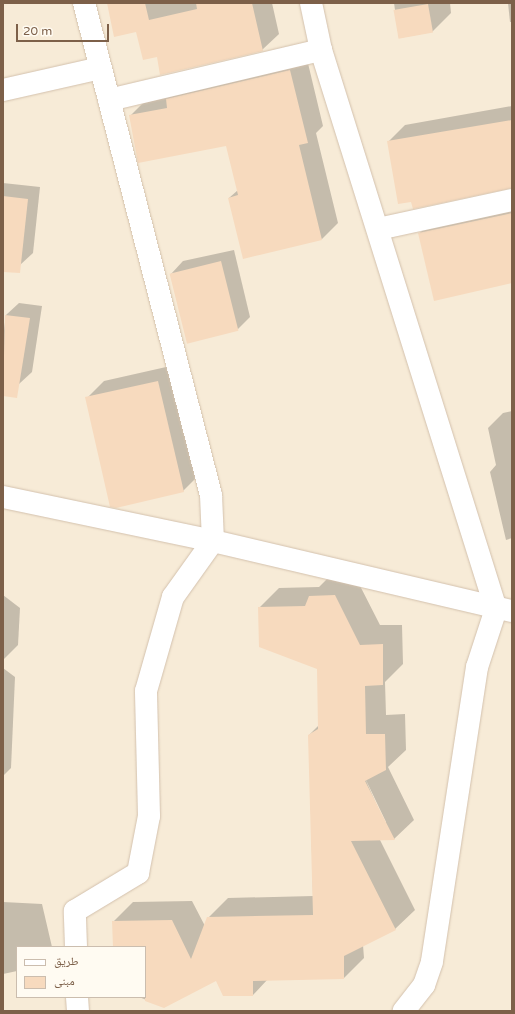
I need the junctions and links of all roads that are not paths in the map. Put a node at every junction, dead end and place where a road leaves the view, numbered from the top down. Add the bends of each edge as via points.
1 (84, 3) edge
2 (311, 3) edge
3 (321, 50) junction
4 (101, 68) junction
5 (3, 90) edge
6 (109, 100) junction
7 (512, 200) edge
8 (378, 230) junction
9 (3, 497) edge
10 (213, 541) junction
11 (504, 610) edge
12 (76, 946) edge
13 (77, 998) edge
14 (78, 1011) edge
15 (404, 1011) edge

1 - 4 street
2 - 3 street
3 - 6 street
3 - 8 street
4 - 5 street
4 - 6 street
6 - 10 street via 211,495
7 - 8 street
8 - 11 street
9 - 10 street
10 - 11 street
10 - 12 street via 173,597 146,691 149,816 138,873 75,911
11 - 15 street via 477,666 432,962 424,985
13 - 14 street

